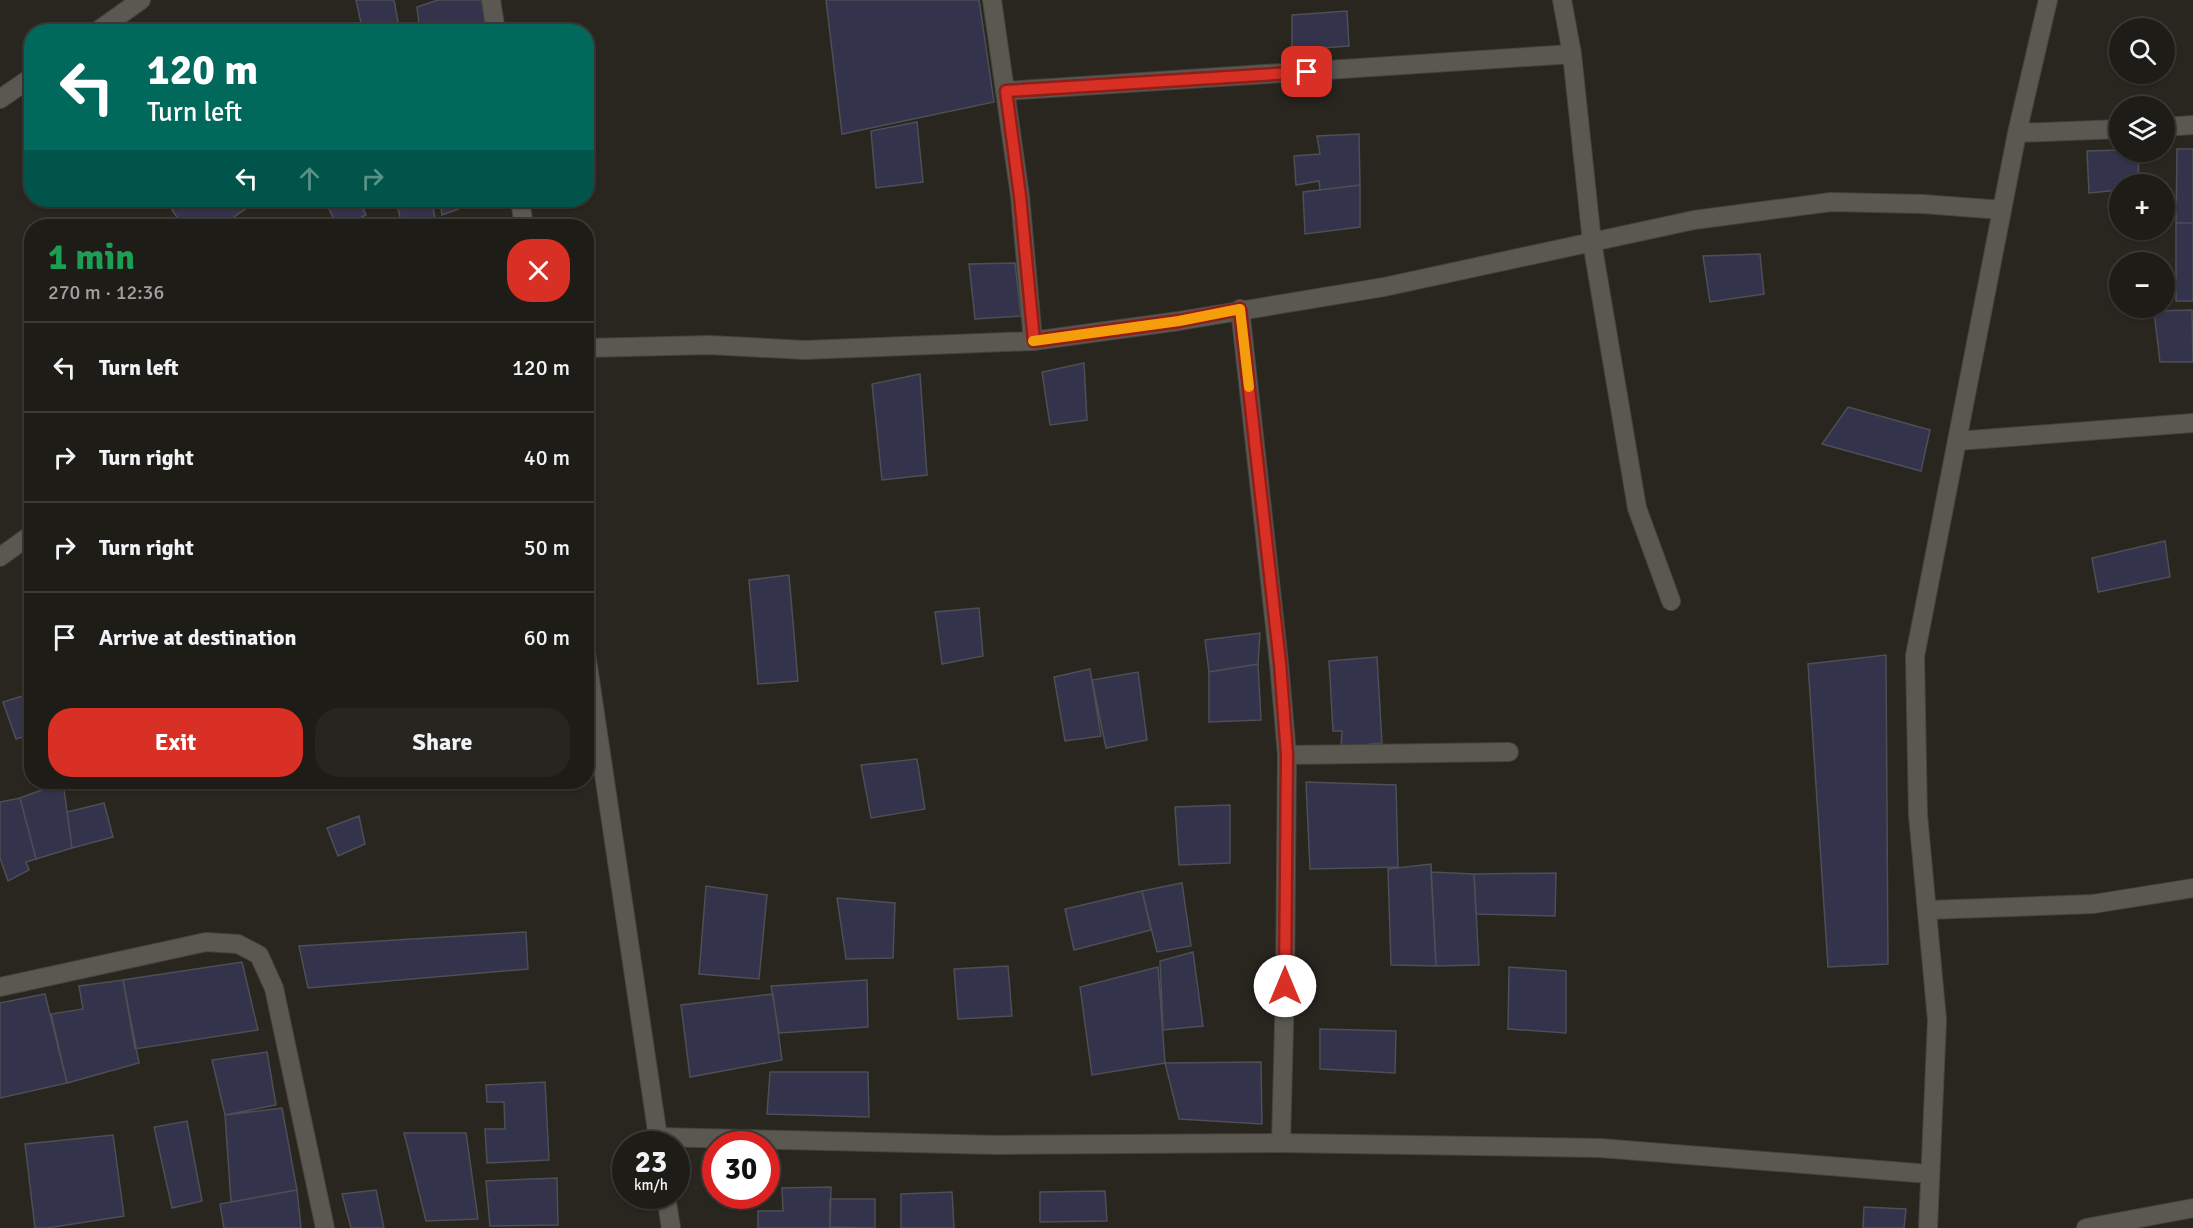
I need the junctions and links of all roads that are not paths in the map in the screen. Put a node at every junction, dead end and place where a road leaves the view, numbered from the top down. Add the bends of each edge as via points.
1 (141, 0) edge
2 (491, 0) edge
3 (992, 0) edge
4 (1562, 0) edge
5 (2049, 0) edge
6 (107, 24) edge
7 (494, 24) edge
8 (1572, 54) junction
9 (24, 82) edge
10 (1006, 91) junction
11 (0, 99) edge
12 (2193, 125) edge
13 (2175, 126) edge
14 (2109, 129) edge
15 (2017, 133) junction
16 (2002, 210) junction
17 (1592, 242) junction
18 (1240, 309) junction
19 (1034, 341) junction
20 (594, 348) edge
21 (2193, 423) edge
22 (1957, 441) junction
23 (24, 540) edge
24 (0, 557) edge
25 (1671, 601) dead end
26 (594, 707) edge
27 (1509, 752) dead end
28 (1287, 755) junction
29 (2193, 888) edge
30 (1927, 910) junction
31 (0, 987) edge
32 (657, 1131) edge
33 (690, 1141) edge
34 (1281, 1143) junction
35 (1930, 1174) junction
36 (2193, 1208) edge
37 (668, 1209) edge
38 (325, 1228) edge
39 (671, 1228) edge
40 (1928, 1228) edge
41 (2086, 1228) edge

1 - 6 street
2 - 7 street
3 - 10 street
4 - 8 street
5 - 15 street
8 - 10 street
8 - 17 street
9 - 11 street
10 - 19 street
12 - 13 street
14 - 15 street
15 - 16 street
16 - 17 street via 1831,202 1694,220
16 - 22 street
17 - 18 street via 1384,287
17 - 25 street via 1637,508
18 - 19 street
18 - 28 street
19 - 20 street via 805,350 710,345
21 - 22 street
22 - 30 street via 1915,656 1918,815
23 - 24 street
26 - 32 street
27 - 28 street
28 - 34 street
29 - 30 street via 2093,904
30 - 35 street via 1937,1020
31 - 38 street via 206,942 238,944 259,955 274,988
33 - 34 street
34 - 35 street via 1600,1148
35 - 40 street
36 - 41 street
37 - 39 street

